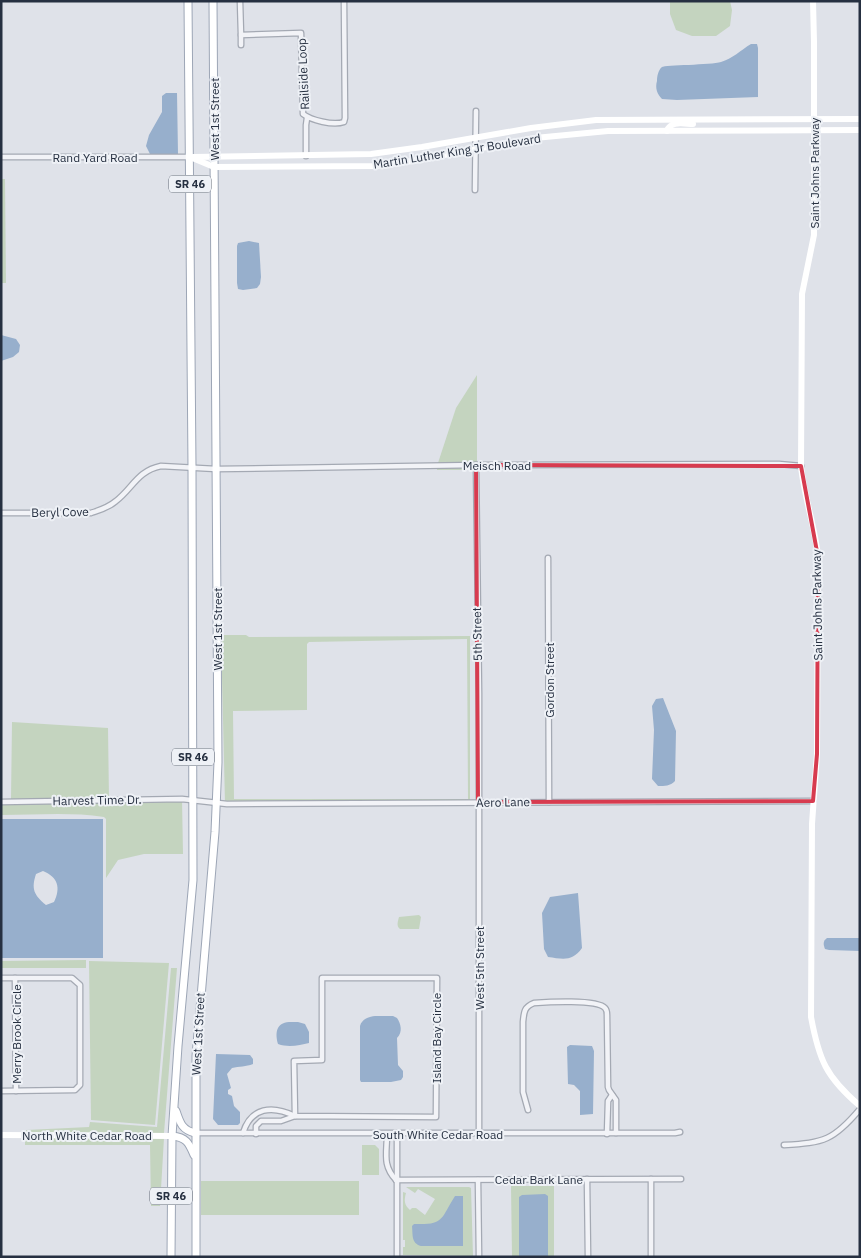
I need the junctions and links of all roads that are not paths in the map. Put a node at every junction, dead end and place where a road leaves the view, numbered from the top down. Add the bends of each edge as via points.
1 (188, 1) edge
2 (213, 1) edge
3 (240, 1) edge
4 (344, 1) edge
5 (813, 1) edge
6 (240, 35) junction
7 (241, 45) dead end
8 (476, 111) dead end
9 (308, 118) junction
10 (716, 119) junction
11 (814, 119) junction
12 (860, 119) edge
13 (814, 130) junction
14 (860, 130) edge
15 (667, 131) junction
16 (476, 138) junction
17 (476, 150) junction
18 (214, 156) junction
19 (306, 156) junction
20 (1, 157) edge
21 (190, 157) junction
22 (214, 167) junction
23 (475, 190) dead end
24 (476, 465) junction
25 (801, 466) junction
26 (192, 467) junction
27 (216, 469) junction
28 (1, 513) edge
29 (548, 558) dead end
30 (193, 800) junction
31 (813, 801) junction
32 (1, 802) edge
33 (216, 802) junction
34 (478, 802) junction
35 (548, 802) junction
36 (1, 978) edge
37 (15, 978) junction
38 (1, 1091) edge
39 (16, 1091) junction
40 (612, 1094) junction
41 (174, 1106) junction
42 (860, 1106) edge
43 (528, 1110) dead end
44 (860, 1110) edge
45 (608, 1111) junction
46 (616, 1111) junction
47 (294, 1116) junction
48 (680, 1132) dead end
49 (195, 1133) junction
50 (243, 1134) junction
51 (256, 1134) junction
52 (386, 1134) junction
53 (397, 1134) junction
54 (478, 1134) junction
55 (607, 1134) junction
56 (616, 1134) junction
57 (1, 1136) edge
58 (172, 1136) junction
59 (784, 1145) dead end
60 (195, 1158) junction
61 (587, 1179) junction
62 (651, 1179) junction
63 (681, 1179) dead end
64 (396, 1180) junction
65 (478, 1180) junction
66 (171, 1257) edge
67 (196, 1257) edge
68 (397, 1257) edge
69 (479, 1257) edge
70 (588, 1257) edge
71 (651, 1257) edge

1 - 21 main road, West 1st Street / SR 46
2 - 18 main road, West 1st Street / SR 46
3 - 6 street
4 - 9 street, Railside Loop via 344,122 339,124
5 - 11 main road, Saint Johns Parkway
6 - 7 street
6 - 9 street, Railside Loop via 301,33 303,114
8 - 16 street
9 - 19 street, Railside Loop
10 - 11 main road, Martin Luther King Jr Boulevard
10 - 15 main road via 708,123 673,124
10 - 16 main road, Martin Luther King Jr Boulevard via 596,120 538,126
11 - 12 main road, Martin Luther King Jr Boulevard
11 - 13 main road, Saint Johns Parkway
13 - 14 main road, Martin Luther King Jr Boulevard
13 - 15 main road, Martin Luther King Jr Boulevard
13 - 25 main road, Saint Johns Parkway via 814,235 802,294
15 - 17 main road, Martin Luther King Jr Boulevard via 573,134
16 - 17 street
16 - 19 main road, Martin Luther King Jr Boulevard via 371,154
17 - 22 main road, Martin Luther King Jr Boulevard via 375,166
17 - 23 street
18 - 19 main road, Martin Luther King Jr Boulevard
18 - 21 main road, Martin Luther King Jr Boulevard
18 - 22 main road, West 1st Street / SR 46
20 - 21 street, Rand Yard Road
21 - 22 main road, Martin Luther King Jr Boulevard
21 - 26 main road, West 1st Street / SR 46
22 - 27 main road, West 1st Street / SR 46
24 - 25 street, Meisch Road
24 - 27 street, Meisch Road
24 - 34 street, 5th Street
25 - 31 main road, Saint Johns Parkway via 818,557 818,754
26 - 27 street, Meisch Road
26 - 28 street, Beryl Cove via 161,466 141,473 116,501 91,513
26 - 30 main road, West 1st Street / SR 46
27 - 33 main road, West 1st Street / SR 46
29 - 35 street, Gordon Street
30 - 32 street, Harvest Time Dr.
30 - 33 street, Aero Lane
30 - 41 main road, West 1st Street / SR 46 via 192,898
31 - 35 street, Aero Lane
31 - 42 main road, Saint Johns Parkway via 811,1017 816,1043 833,1080
33 - 34 street, Aero Lane
33 - 49 main road, West 1st Street / SR 46 via 198,1020
34 - 35 street, Aero Lane
34 - 54 street, West 5th Street
36 - 37 street, Merry Brook Circle
37 - 39 street, Merry Brook Circle
37 - 39 street, Merry Brook Circle via 72,978 80,985 80,1085 75,1090
38 - 39 street, Merry Brook Circle
40 - 43 street via 608,1086 608,1015 605,1008 585,1002 534,1002 527,1005 523,1022 523,1092
40 - 45 street
40 - 46 street via 616,1100
41 - 49 main road via 184,1129
41 - 58 main road, West 1st Street / SR 46
44 - 59 street via 845,1127 824,1140
45 - 46 street
45 - 55 street
46 - 56 street
47 - 47 street, Island Bay Circle via 294,1060 322,1060 322,978 437,978 436,1117
47 - 50 street, Island Bay Circle via 280,1110 261,1111 250,1117
47 - 51 street, Island Bay Circle via 281,1121 261,1121 256,1126
48 - 56 street, South White Cedar Road
49 - 50 street, South White Cedar Road
49 - 60 main road, West 1st Street / SR 46
50 - 51 street, South White Cedar Road
51 - 52 street, South White Cedar Road
52 - 53 street, South White Cedar Road
52 - 64 street via 386,1165
53 - 54 street, South White Cedar Road
53 - 64 street
54 - 55 street, South White Cedar Road
55 - 56 street, South White Cedar Road
57 - 58 main road, North White Cedar Road
58 - 60 main road via 184,1138
58 - 66 main road, West 1st Street / SR 46
60 - 67 main road, West 1st Street / SR 46
61 - 62 street, Cedar Bark Lane
61 - 65 street, Cedar Bark Lane
61 - 70 street
62 - 63 street, Cedar Bark Lane
62 - 71 street
64 - 65 street, Cedar Bark Lane
64 - 68 street
65 - 69 street

